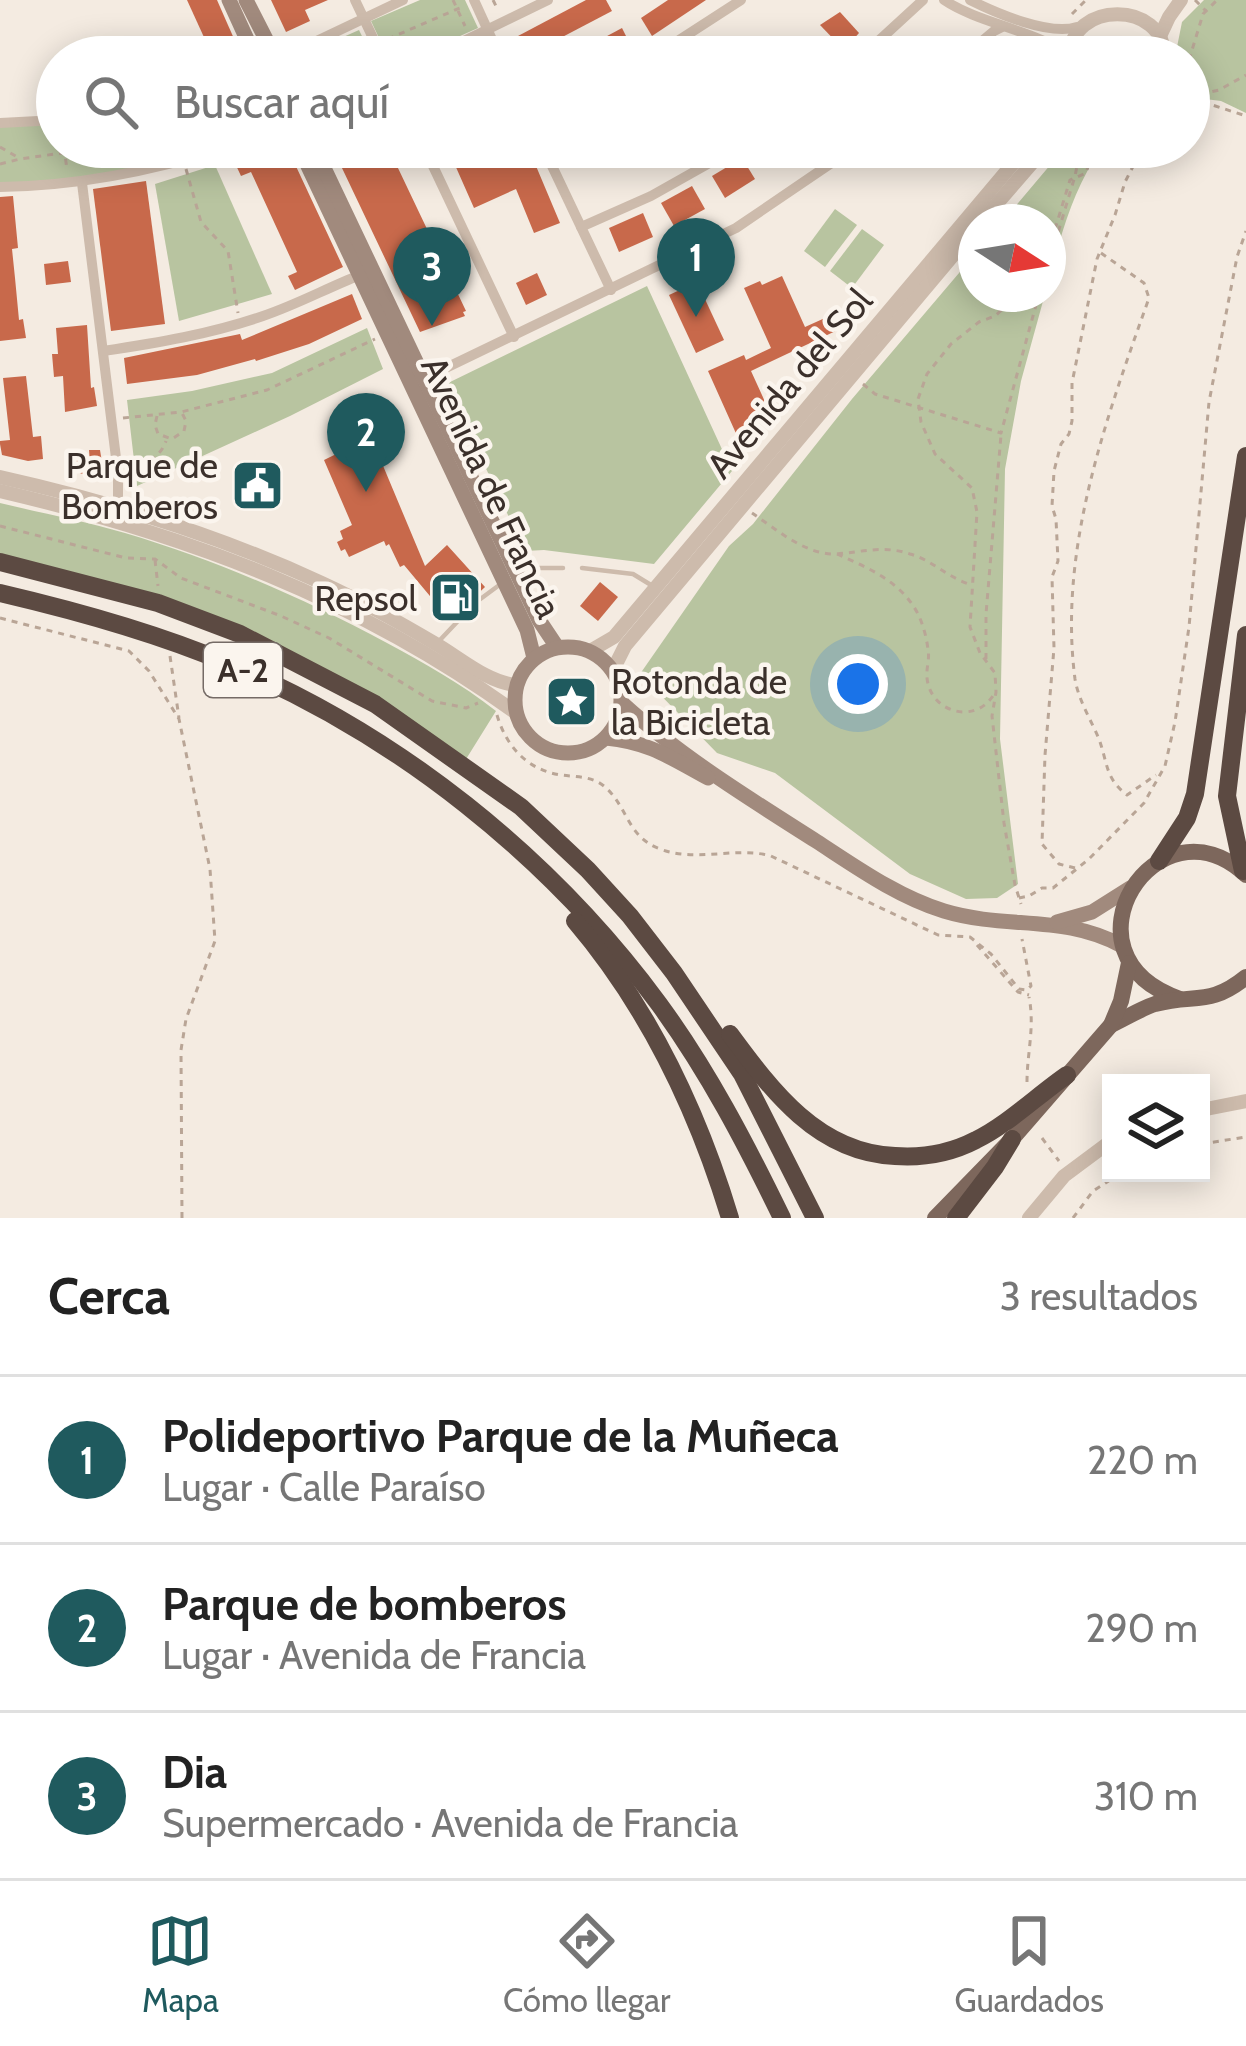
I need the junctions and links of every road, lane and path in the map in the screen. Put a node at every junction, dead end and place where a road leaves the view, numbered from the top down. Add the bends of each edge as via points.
1 (229, 0) edge
2 (246, 0) edge
3 (355, 0) edge
4 (403, 0) edge
5 (453, 0) edge
6 (474, 0) edge
7 (548, 0) edge
8 (741, 0) edge
9 (923, 0) edge
10 (944, 0) edge
11 (970, 0) edge
12 (1181, 0) edge
13 (1195, 0) edge
14 (1217, 0) edge
15 (1089, 3) edge
16 (1130, 3) edge
17 (458, 9) junction
18 (1206, 11) junction
19 (364, 19) junction
20 (1002, 27) junction
21 (1076, 27) junction
22 (487, 30) junction
23 (1058, 30) junction
24 (1161, 34) joint
25 (245, 36) edge
26 (267, 36) edge
27 (326, 36) edge
28 (372, 36) edge
29 (395, 36) edge
30 (470, 36) edge
31 (475, 36) edge
32 (490, 36) edge
33 (685, 36) edge
34 (884, 36) edge
35 (988, 36) edge
36 (1028, 36) edge
37 (1072, 36) edge
38 (1197, 36) edge
39 (1246, 75) edge
40 (1210, 93) edge
41 (1210, 104) edge
42 (1246, 116) edge
43 (36, 122) edge
44 (0, 123) edge
45 (0, 147) edge
46 (36, 156) edge
47 (20, 159) junction
48 (0, 164) edge
49 (71, 168) edge
50 (97, 168) edge
51 (153, 168) edge
52 (186, 168) edge
53 (309, 168) edge
54 (324, 168) edge
55 (434, 168) edge
56 (553, 168) edge
57 (701, 168) edge
58 (825, 168) edge
59 (1009, 168) edge
60 (1028, 168) edge
61 (1078, 168) edge
62 (1088, 168) edge
63 (1132, 168) edge
64 (1076, 176) junction
65 (99, 180) junction
66 (76, 183) junction
67 (0, 187) edge
68 (996, 204) edge
69 (1062, 204) edge
70 (1066, 208) edge
71 (581, 227) junction
72 (1246, 231) edge
73 (958, 249) edge
74 (1100, 253) junction
75 (360, 275) junction
76 (611, 290) junction
77 (999, 312) edge
78 (1035, 312) edge
79 (240, 324) junction
80 (388, 334) junction
81 (514, 337) junction
82 (103, 352) junction
83 (852, 374) junction
84 (425, 378) junction
85 (918, 408) junction
86 (181, 412) junction
87 (157, 415) junction
88 (111, 420) junction
89 (1001, 433) junction
90 (166, 439) junction
91 (1246, 456) edge
92 (118, 474) junction
93 (0, 477) edge
94 (0, 491) edge
95 (118, 506) junction
96 (743, 507) junction
97 (0, 526) edge
98 (837, 554) junction
99 (154, 559) junction
100 (0, 562) edge
101 (562, 568) dead end
102 (582, 568) dead end
103 (513, 580) junction
104 (970, 584) junction
105 (158, 588) dead end
106 (656, 588) junction
107 (0, 593) edge
108 (0, 618) edge
109 (1246, 635) edge
110 (436, 645) junction
111 (557, 647) junction
112 (590, 651) junction
113 (170, 653) dead end
114 (534, 658) junction
115 (986, 661) junction
116 (613, 670) junction
117 (517, 685) junction
118 (996, 692) junction
119 (484, 701) dead end
120 (622, 703) junction
121 (496, 711) dead end
122 (516, 713) junction
123 (179, 719) junction
124 (606, 738) junction
125 (1162, 772) junction
126 (764, 808) junction
127 (490, 825) junction
128 (1159, 861) junction
129 (1075, 868) junction
130 (1244, 873) edge
131 (1130, 888) junction
132 (1049, 924) junction
133 (1022, 939) dead end
134 (1126, 954) junction
135 (674, 974) junction
136 (1246, 977) edge
137 (1028, 993) junction
138 (1180, 999) junction
139 (1112, 1025) junction
140 (1067, 1075) junction
141 (1027, 1082) dead end
142 (1246, 1101) edge
143 (1210, 1108) edge
144 (1246, 1136) edge
145 (1042, 1138) dead end
146 (1012, 1139) junction
147 (1210, 1142) edge
148 (1102, 1148) edge
149 (1060, 1162) dead end
150 (1106, 1182) edge
151 (182, 1218) edge
152 (730, 1218) edge
153 (782, 1218) edge
154 (815, 1218) edge
155 (935, 1218) edge
156 (956, 1218) edge
157 (1029, 1218) edge
158 (1073, 1218) edge

1 - 25 main road
2 - 26 main road
3 - 19 street
4 - 19 street
5 - 17 path
6 - 17 path
6 - 22 street
7 - 22 street
8 - 33 street
9 - 34 street
10 - 20 street
11 - 23 street
12 - 24 street
13 - 18 path
14 - 18 path
15 - 16 street
15 - 21 street
15 - 23 path
16 - 24 street
17 - 29 path
17 - 30 path
18 - 38 path
19 - 27 street
19 - 28 street
20 - 35 street
20 - 36 street
21 - 23 street
21 - 37 street
22 - 31 street
22 - 32 street
39 - 40 path
41 - 42 path
43 - 44 street
45 - 47 path
46 - 47 path
47 - 48 path
49 - 66 path
50 - 65 path
51 - 65 street
52 - 79 path via 201,222 228,251
53 - 75 main road, Avenida de Francia
54 - 84 main road, Avenida de Francia
55 - 81 street
56 - 71 street
57 - 71 street
58 - 76 street via 736,228
59 - 106 street, Avenida del Sol
60 - 68 street, Avenida del Sol
61 - 64 path
62 - 64 path
63 - 74 path
64 - 69 path
64 - 70 path
65 - 66 street
66 - 67 street
66 - 82 street
71 - 76 street
72 - 125 path via 1209,402 1190,627
73 - 83 street, Avenida del Sol
74 - 125 path via 1144,283 1149,298 1107,416 1077,548 1076,683 1113,784 1127,795
74 - 129 path via 1072,383 1072,421 1051,490 1058,561 1042,844 1059,864
75 - 79 street
75 - 80 main road, Avenida de Francia
76 - 81 street
77 - 85 path via 936,360
78 - 89 path
79 - 82 street
80 - 86 path via 268,390
80 - 103 main road, Avenida de Francia
81 - 84 street
82 - 88 street
83 - 85 path via 875,394
83 - 96 street, Avenida del Sol
84 - 103 main road, Avenida de Francia
85 - 89 path
85 - 104 path via 934,454 972,488
86 - 87 path
86 - 90 path via 184,431
87 - 88 path
87 - 90 path
88 - 92 street
89 - 115 path
90 - 92 path via 152,460
91 - 128 highway via 1195,794
92 - 95 street
93 - 95 street
94 - 122 street via 114,519 266,574 375,625
95 - 110 street via 273,560
96 - 98 path via 804,547
96 - 116 street, Avenida del Sol
97 - 99 path
98 - 104 path via 914,554
98 - 118 path via 876,570 918,614 927,677 942,706 980,709
99 - 105 path
99 - 119 path via 181,578 329,638 432,701 466,708
100 - 135 highway, A-2 via 158,603 240,634 375,704 557,839
101 - 103 lane
102 - 106 lane via 633,574
103 - 110 lane via 476,603
103 - 111 main road, Avenida de Francia
103 - 114 main road, Avenida de Francia
104 - 115 path via 970,627
106 - 112 street, Avenida del Sol via 614,637
107 - 127 highway, A-2 via 147,634 270,682 405,759
108 - 123 path via 129,651
109 - 130 highway via 1227,796
110 - 117 street
111 - 112 main road
111 - 114 main road
112 - 116 main road
113 - 123 path
114 - 117 main road
115 - 118 path
116 - 120 main road
117 - 122 main road
118 - 129 path via 1004,823 1020,901
120 - 124 main road
120 - 126 main road
121 - 137 path via 519,756 605,787 636,834 659,849 771,856 938,935 970,937
122 - 124 main road via 537,744 554,752 591,749
123 - 151 path via 210,869 215,940 181,1050
124 - 126 main road via 648,746
125 - 129 path via 1144,803
126 - 132 main road via 932,907
127 - 152 highway via 589,938 650,1029 693,1112
127 - 153 highway, A-2 via 578,906 659,1005 717,1093
128 - 130 main road via 1200,852
128 - 131 main road
131 - 132 main road via 1092,912
131 - 134 main road via 1120,926
132 - 134 main road via 1084,928
133 - 137 path
134 - 138 main road via 1142,980
134 - 139 main road
135 - 140 highway via 718,1016 783,1102 818,1131 860,1150 924,1156 964,1146
135 - 154 highway, A-2 via 742,1073
136 - 138 main road via 1226,992
137 - 141 path via 1034,1022
138 - 139 main road
139 - 140 main road
140 - 146 main road
142 - 143 street
144 - 147 path
145 - 149 path
146 - 155 main road
146 - 156 highway
148 - 157 street
150 - 158 path

